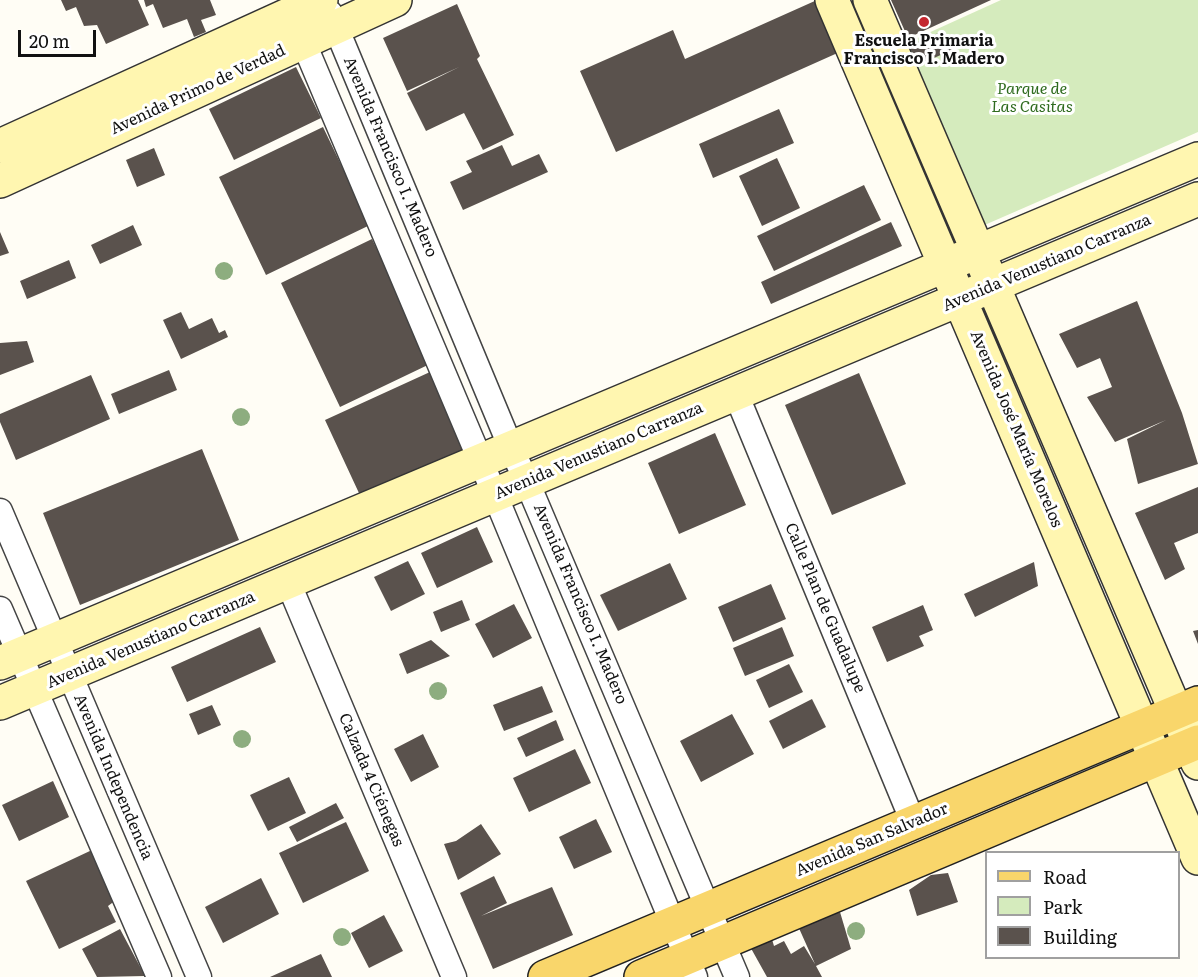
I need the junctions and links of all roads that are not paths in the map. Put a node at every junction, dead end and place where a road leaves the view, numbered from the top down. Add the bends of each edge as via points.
1 (395, 0) edge
2 (832, 0) edge
3 (870, 0) edge
4 (310, 14) edge
5 (0, 146) edge
6 (1198, 159) edge
7 (0, 181) edge
8 (1198, 199) edge
9 (979, 253) junction
10 (946, 267) junction
11 (993, 285) junction
12 (960, 299) junction
13 (736, 394) junction
14 (511, 448) junction
15 (479, 461) junction
16 (528, 482) junction
17 (495, 495) junction
18 (0, 511) edge
19 (288, 582) junction
20 (0, 609) edge
21 (54, 640) junction
22 (9, 659) edge
23 (69, 674) junction
24 (35, 688) junction
25 (0, 703) edge
26 (1187, 707) edge
27 (1143, 726) junction
28 (1196, 750) edge
29 (1157, 760) junction
30 (913, 822) junction
31 (1198, 858) edge
32 (708, 909) junction
33 (672, 923) junction
34 (722, 942) junction
35 (691, 967) edge
36 (159, 977) edge
37 (199, 977) edge
38 (454, 977) edge
39 (545, 977) edge
40 (641, 977) edge
41 (737, 977) edge

1 - 4 street, Avenida Primo de Verdad
2 - 10 street, Avenida José María Morelos
3 - 9 street
4 - 5 street, Avenida Primo de Verdad
4 - 7 street, Avenida Primo de Verdad
4 - 14 street, Avenida Francisco I. Madero
4 - 15 street
6 - 9 street
8 - 11 street, Avenida Venustiano Carranza
9 - 10 street
9 - 11 street
10 - 12 street, Avenida José María Morelos
10 - 14 street
11 - 12 street, Avenida Venustiano Carranza
11 - 26 street
12 - 13 street, Avenida Venustiano Carranza
12 - 27 street, Avenida José María Morelos
13 - 16 street, Avenida Venustiano Carranza
13 - 30 street, Calle Plan de Guadalupe
14 - 15 street
14 - 16 street, Avenida Francisco I. Madero
15 - 17 street
15 - 21 street
16 - 17 street, Avenida Venustiano Carranza
16 - 32 street, Avenida Francisco I. Madero
17 - 19 street, Avenida Venustiano Carranza
17 - 33 street
18 - 21 street, Avenida Independencia
19 - 23 street, Avenida Venustiano Carranza
19 - 38 street, Calzada 4 Ciénegas
20 - 22 street
21 - 22 street
21 - 23 street, Avenida Independencia
22 - 24 street
23 - 24 street, Avenida Venustiano Carranza
23 - 37 street, Avenida Independencia
24 - 25 street, Avenida Venustiano Carranza
24 - 36 street
26 - 27 main road, Avenida San Salvador
26 - 28 street
27 - 29 street, Avenida José María Morelos
27 - 30 main road, Avenida San Salvador
28 - 29 main road
29 - 31 street, Avenida José María Morelos
29 - 34 main road
30 - 32 main road, Avenida San Salvador
32 - 33 main road, Avenida San Salvador
32 - 34 street, Avenida Francisco I. Madero
33 - 35 street
33 - 39 main road, Avenida San Salvador
34 - 35 main road
34 - 41 street, Avenida Francisco I. Madero
35 - 40 main road

